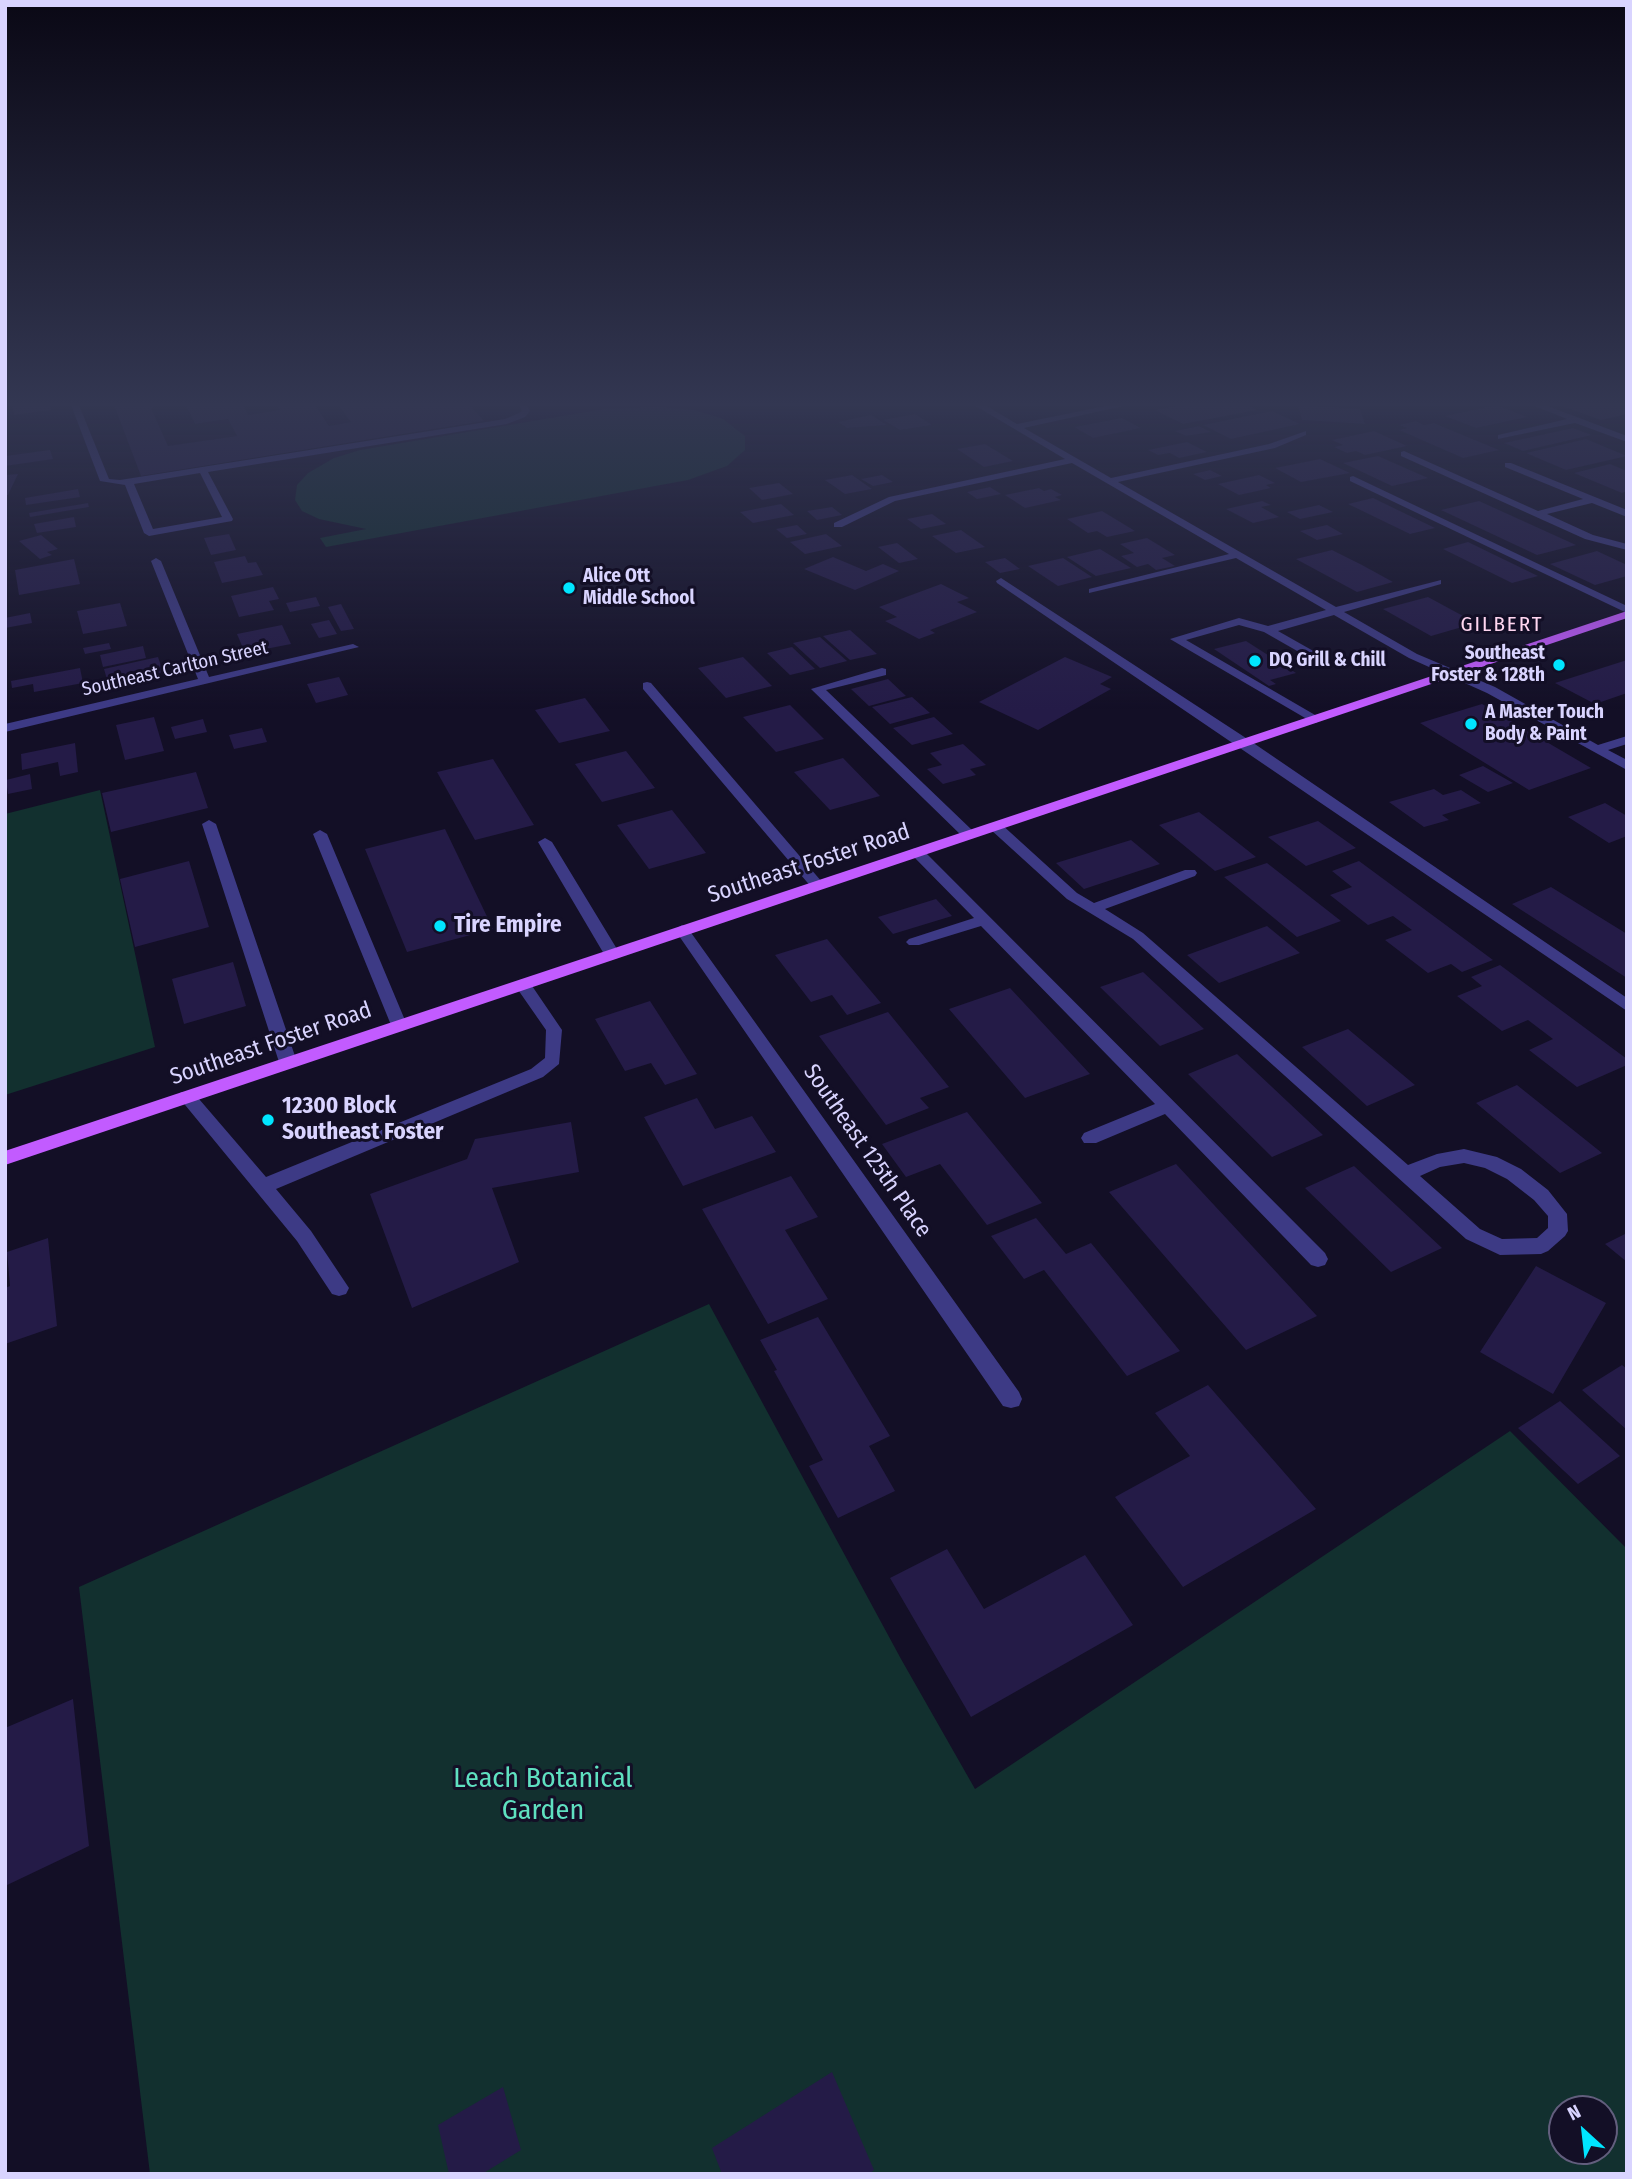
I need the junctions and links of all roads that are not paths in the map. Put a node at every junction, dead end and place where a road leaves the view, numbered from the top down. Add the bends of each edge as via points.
1 (139, 507) edge
2 (222, 507) edge
3 (876, 507) edge
4 (1153, 507) edge
5 (1410, 507) edge
6 (1521, 507) edge
7 (1566, 507) edge
8 (1609, 507) edge
9 (1537, 514) junction
10 (1627, 514) edge
11 (838, 525) dead end
12 (1627, 547) edge
13 (1237, 555) junction
14 (156, 561) dead end
15 (1001, 581) dead end
16 (1437, 582) dead end
17 (1093, 591) dead end
18 (1334, 610) junction
19 (1627, 612) edge
20 (1268, 630) junction
21 (353, 647) dead end
22 (1320, 660) dead end
23 (882, 672) dead end
24 (1453, 673) junction
25 (205, 682) junction
26 (647, 686) dead end
27 (1315, 719) junction
28 (5, 727) edge
29 (1627, 740) edge
30 (1244, 743) junction
31 (1597, 749) junction
32 (1627, 766) edge
33 (208, 824) dead end
34 (995, 825) junction
35 (320, 834) dead end
36 (968, 834) junction
37 (545, 842) dead end
38 (917, 852) junction
39 (1190, 873) dead end
40 (817, 885) junction
41 (1091, 909) junction
42 (985, 920) junction
43 (682, 930) junction
44 (914, 942) dead end
45 (612, 954) junction
46 (522, 984) junction
47 (1627, 1006) edge
48 (399, 1025) junction
49 (288, 1062) junction
50 (187, 1096) junction
51 (1168, 1106) junction
52 (1090, 1138) dead end
53 (5, 1158) edge
54 (1406, 1174) junction
55 (264, 1186) junction
56 (1318, 1259) dead end
57 (339, 1288) dead end
58 (1011, 1399) dead end

1 - 2 street via 149,533 228,519
3 - 11 street
4 - 13 street
5 - 19 street
6 - 9 street
7 - 9 street
8 - 10 street
9 - 12 street via 1589,537
13 - 17 street
13 - 18 street
14 - 25 street
15 - 30 street
16 - 18 street
18 - 20 street
18 - 24 street via 1413,656
19 - 24 main road, Southeast Foster Road
20 - 22 street
20 - 27 street via 1239,621 1176,639
21 - 25 street, Southeast Carlton Street
23 - 36 street via 817,689
24 - 27 main road, Southeast Foster Road
24 - 31 street
25 - 28 street, Southeast Carlton Street
26 - 40 street
27 - 30 main road, Southeast Foster Road
29 - 31 street
30 - 34 main road, Southeast Foster Road
30 - 47 street
31 - 32 street
33 - 49 street
34 - 36 main road, Southeast Foster Road
34 - 41 street
35 - 48 street
36 - 38 main road, Southeast Foster Road
37 - 45 street
38 - 40 main road, Southeast Foster Road
38 - 42 street
39 - 41 street
40 - 43 main road, Southeast Foster Road
41 - 54 street via 1138,936
42 - 44 street
42 - 51 street
43 - 45 main road, Southeast Foster Road
43 - 58 street, Southeast 125th Place
45 - 46 main road, Southeast Foster Road
46 - 48 main road, Southeast Foster Road
46 - 55 street via 554,1030 553,1060 537,1073
48 - 49 main road, Southeast Foster Road
49 - 50 main road, Southeast Foster Road
50 - 53 main road, Southeast Foster Road
50 - 55 street
51 - 52 street
51 - 56 street
54 - 54 street via 1473,1234 1500,1247 1541,1247 1558,1231 1557,1214 1541,1195 1490,1162 1464,1156
55 - 57 street

